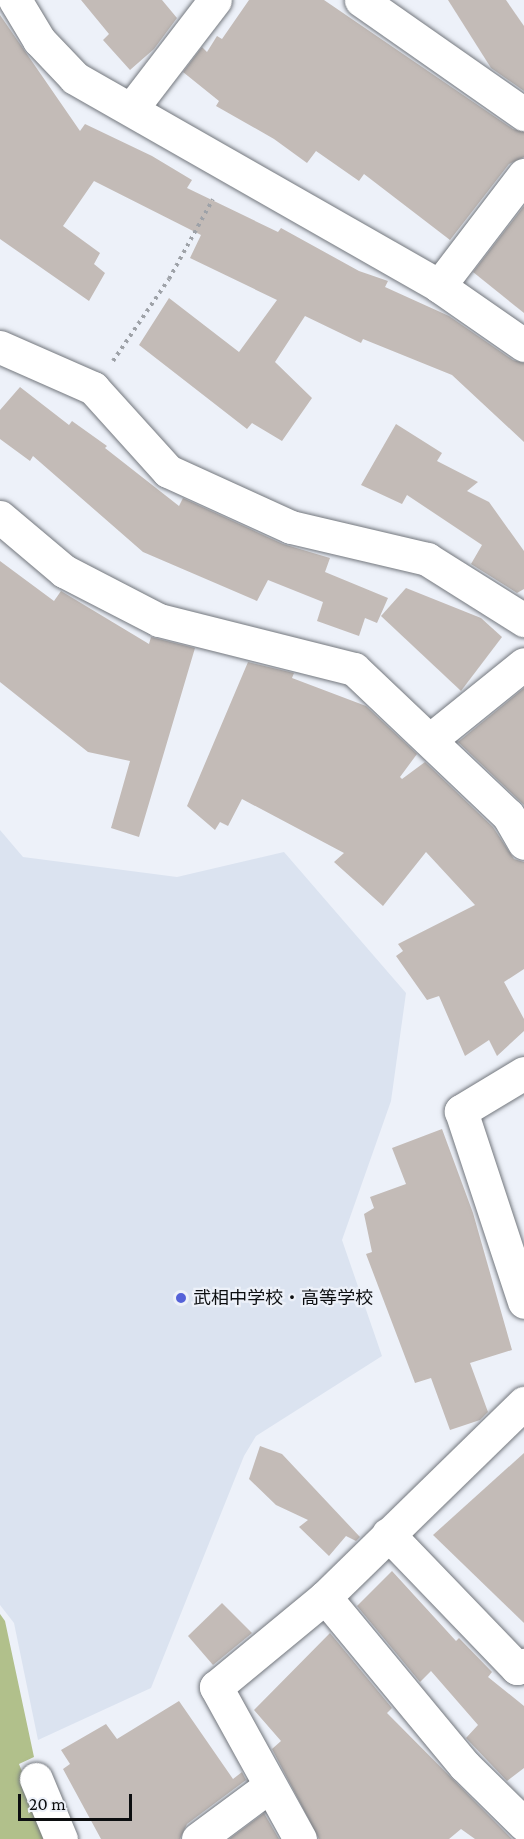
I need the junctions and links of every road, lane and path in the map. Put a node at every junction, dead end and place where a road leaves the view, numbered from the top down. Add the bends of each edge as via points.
1 (15, 0) edge
2 (215, 0) edge
3 (361, 0) edge
4 (132, 108) junction
5 (524, 114) edge
6 (230, 168) junction
7 (524, 175) edge
8 (439, 286) junction
9 (524, 345) edge
10 (0, 347) edge
11 (93, 388) junction
12 (0, 517) edge
13 (524, 620) edge
14 (524, 664) edge
15 (431, 739) junction
16 (524, 843) edge
17 (524, 1073) edge
18 (524, 1302) edge
19 (523, 1409) edge
20 (388, 1534) junction
21 (325, 1597) junction
22 (524, 1665) edge
23 (36, 1779) dead end
24 (268, 1787) junction
25 (524, 1824) edge
26 (61, 1839) edge
27 (198, 1839) edge
28 (300, 1839) edge

1 - 4 street via 39,40 75,78
2 - 4 street
3 - 5 street
4 - 6 street
6 - 8 street
6 - 11 path via 169,279
7 - 8 street
8 - 9 street
10 - 11 street
11 - 13 street via 168,471 291,527 427,560
12 - 15 street via 64,572 159,620 354,669
14 - 15 street
15 - 16 street via 508,815
17 - 18 street via 461,1111
19 - 20 street
20 - 21 street
20 - 22 street via 517,1668
21 - 24 street via 216,1687
21 - 25 street via 465,1766
23 - 26 street
24 - 27 street
24 - 28 street

